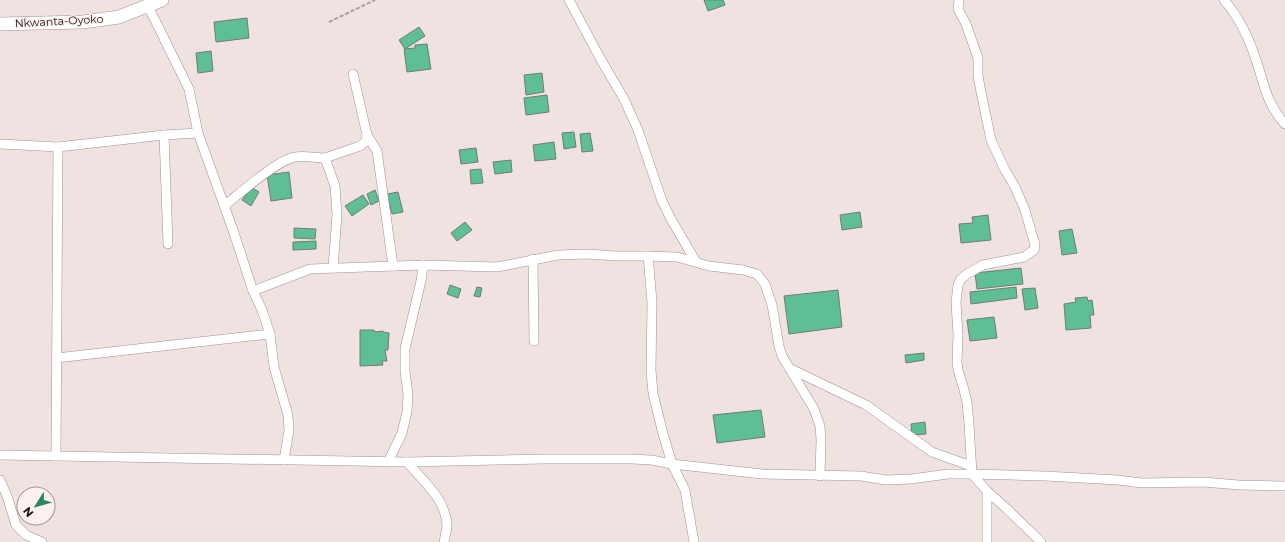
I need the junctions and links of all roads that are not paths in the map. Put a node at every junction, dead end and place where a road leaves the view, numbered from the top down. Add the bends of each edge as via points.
1 (162, 0) edge
2 (570, 0) edge
3 (959, 0) edge
4 (1224, 0) edge
5 (148, 6) junction
6 (0, 24) edge
7 (353, 74) dead end
8 (1285, 124) edge
9 (198, 133) junction
10 (164, 135) junction
11 (367, 135) junction
12 (0, 144) edge
13 (58, 147) junction
14 (325, 158) junction
15 (224, 206) junction
16 (168, 244) dead end
17 (648, 256) junction
18 (533, 260) junction
19 (696, 262) junction
20 (423, 265) junction
21 (393, 266) junction
22 (333, 268) junction
23 (253, 291) junction
24 (270, 334) junction
25 (534, 341) dead end
26 (56, 358) junction
27 (789, 368) junction
28 (0, 455) edge
29 (56, 456) junction
30 (284, 460) junction
31 (388, 462) junction
32 (407, 462) junction
33 (672, 464) junction
34 (971, 470) junction
35 (820, 476) junction
36 (0, 480) edge
37 (1285, 486) edge
38 (987, 491) junction
39 (42, 542) edge
40 (444, 542) edge
41 (694, 542) edge
42 (987, 542) edge
43 (1041, 542) edge

1 - 5 street, Nkwanta-Oyoko
2 - 19 street via 624,98 638,130 662,201
3 - 34 street via 958,9 978,58 981,92 991,140 1020,199 1035,245 1034,250 1024,257 983,265 961,279 958,285 957,362 967,402
4 - 8 street via 1248,40 1270,105
5 - 6 street, Nkwanta-Oyoko via 120,17 83,22
5 - 9 street via 189,89
7 - 11 street
9 - 10 street
9 - 15 street
10 - 13 street
10 - 16 street
11 - 14 street via 366,141 360,146
11 - 21 street via 377,151
12 - 13 street
13 - 26 street
14 - 15 street via 300,156 288,159
14 - 22 street via 335,186 337,215
15 - 23 street
17 - 18 street via 558,255
17 - 19 street via 677,257
17 - 33 street via 652,302 653,393
18 - 20 street via 497,268
18 - 25 street
19 - 27 street via 757,274 765,284 772,305 779,346
20 - 21 street
20 - 31 street via 405,349 408,394 406,412 402,433
21 - 22 street
22 - 23 street via 310,269
23 - 24 street
24 - 26 street
24 - 30 street via 274,367 288,414 289,431
26 - 29 street
27 - 34 street via 854,398 932,452
27 - 35 street via 814,409 820,426
28 - 29 street
29 - 30 street
30 - 31 street
31 - 32 street
32 - 33 street via 552,459 651,460
32 - 40 street via 439,499 447,527
33 - 35 street via 762,474
33 - 41 street via 685,490
34 - 35 street via 886,480 861,476
34 - 37 street via 1142,483 1203,482
34 - 38 street
36 - 39 street via 16,525 26,535
38 - 42 street
38 - 43 street

